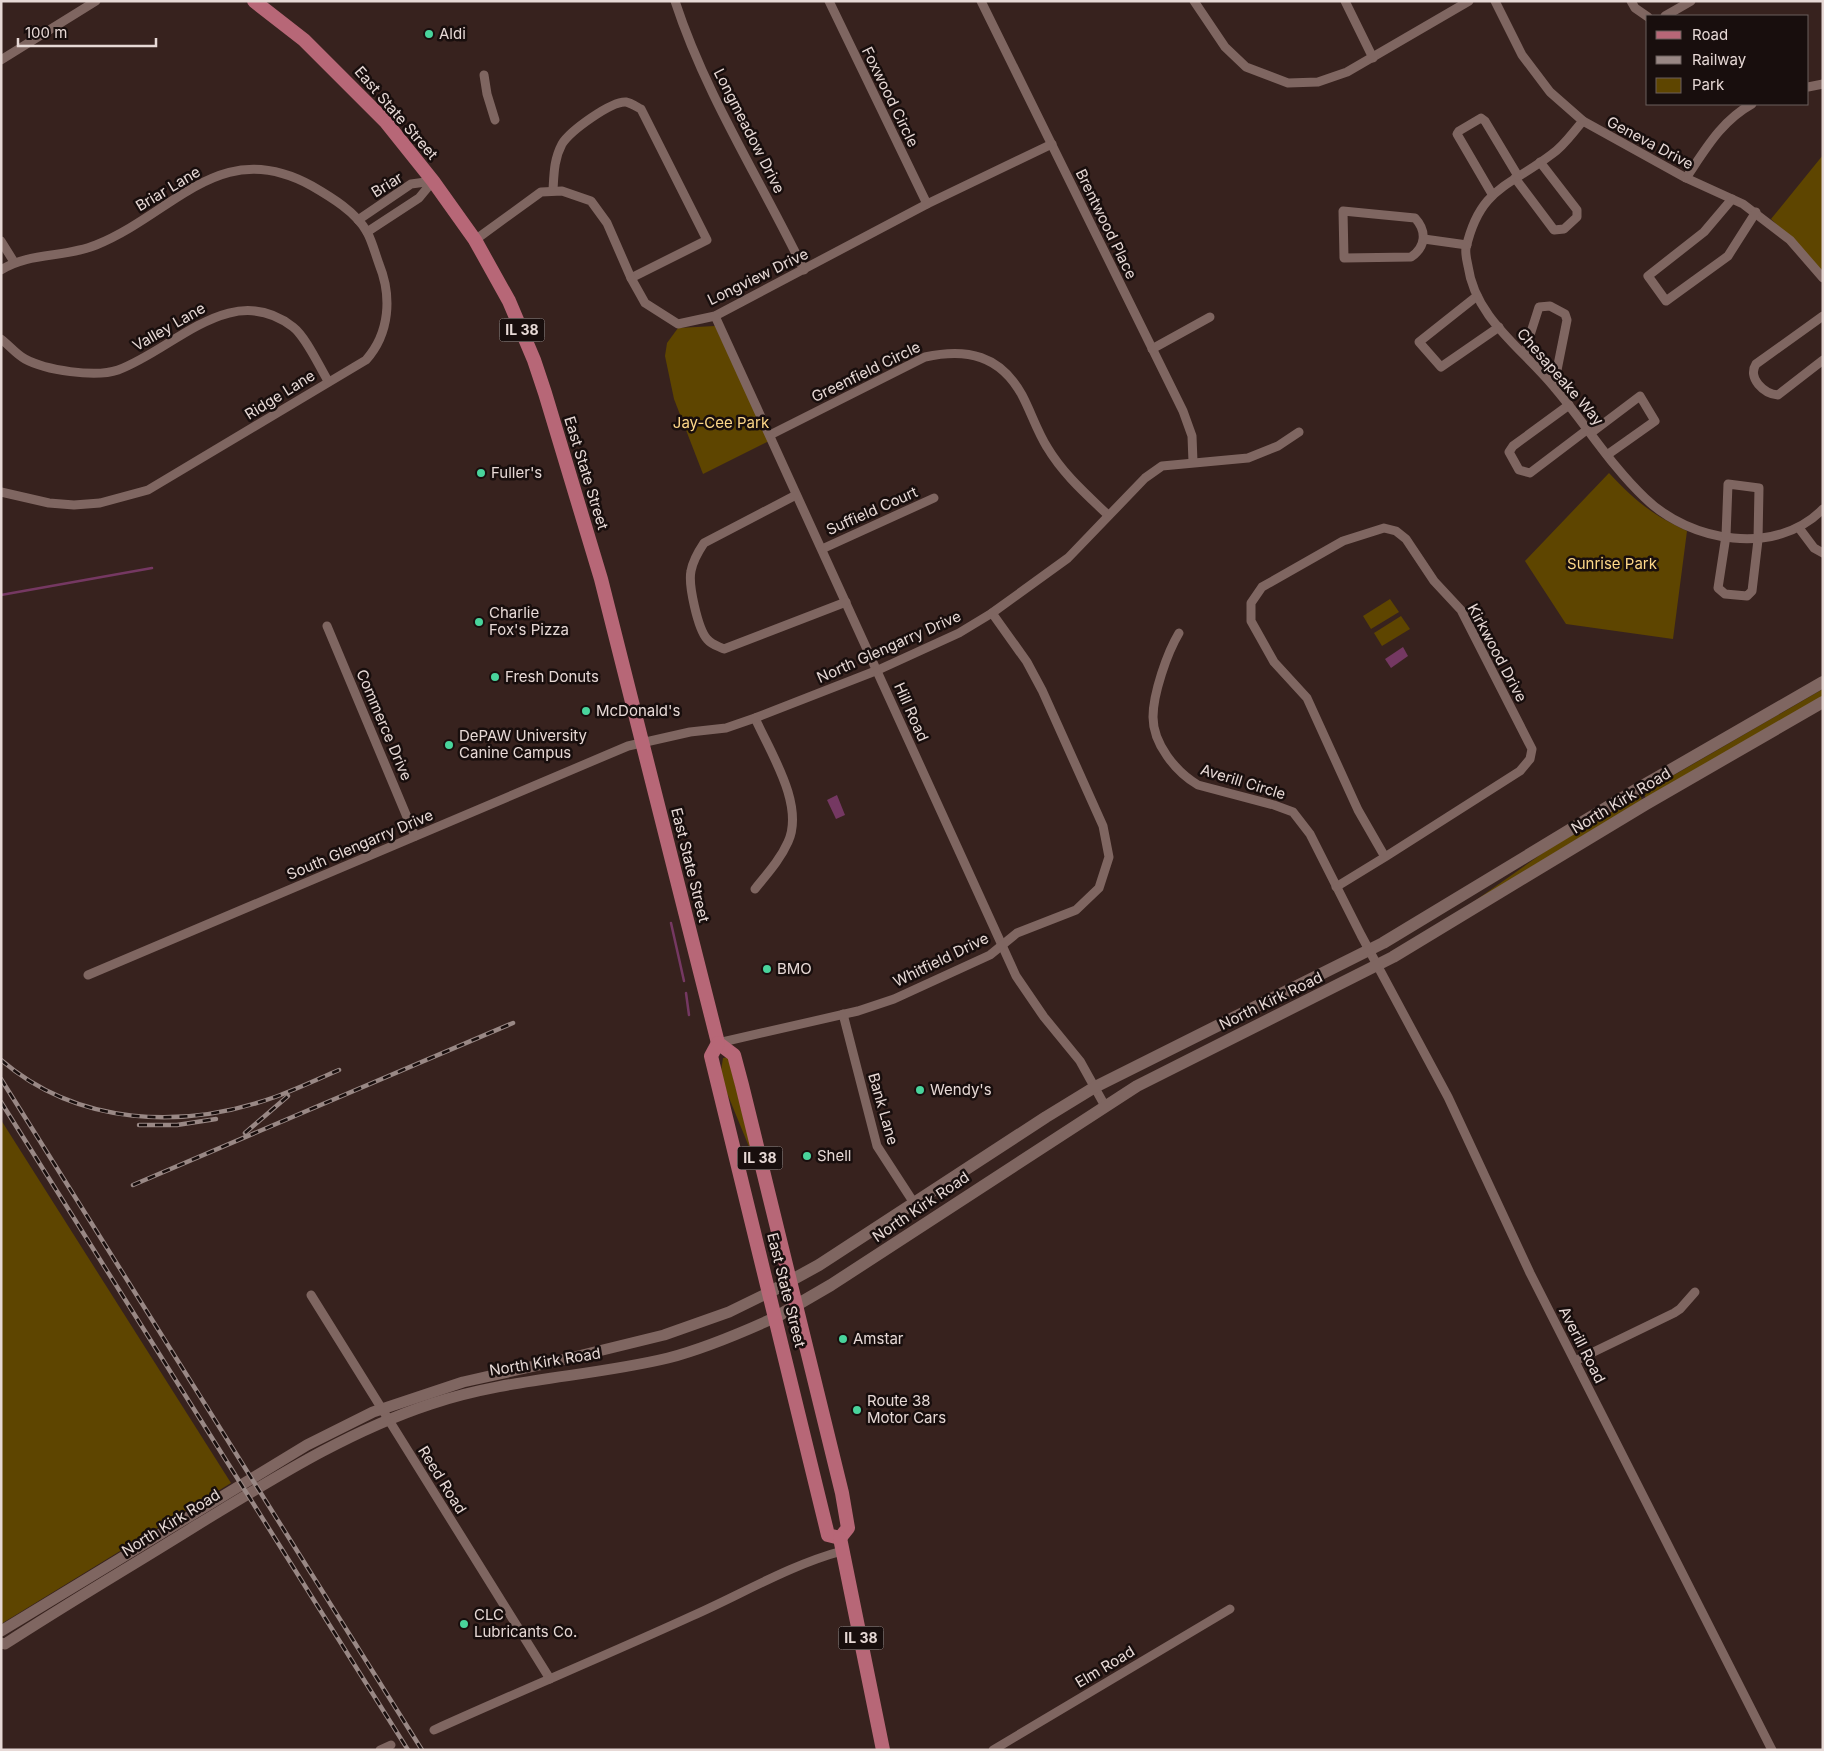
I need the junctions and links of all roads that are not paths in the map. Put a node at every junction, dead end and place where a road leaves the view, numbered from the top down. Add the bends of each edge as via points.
1 (96, 1) edge
2 (675, 1) edge
3 (829, 1) edge
4 (981, 1) edge
5 (1194, 1) edge
6 (1346, 1) edge
7 (1469, 1) edge
8 (1495, 1) edge
9 (1631, 1) edge
10 (1691, 1) edge
11 (259, 3) edge
12 (1667, 15) edge
13 (1646, 16) edge
14 (1372, 58) junction
15 (1, 60) edge
16 (484, 75) dead end
17 (1823, 84) edge
18 (1809, 87) edge
19 (1750, 105) edge
20 (495, 120) dead end
21 (1583, 121) junction
22 (1052, 144) junction
23 (1540, 162) junction
24 (1516, 177) junction
25 (1686, 178) junction
26 (433, 181) junction
27 (553, 190) junction
28 (1492, 194) junction
29 (1732, 199) junction
30 (927, 204) junction
31 (1756, 212) junction
32 (358, 220) junction
33 (367, 232) junction
34 (1424, 239) junction
35 (1, 240) edge
36 (475, 240) junction
37 (1467, 245) junction
38 (14, 262) junction
39 (1, 270) edge
40 (804, 270) junction
41 (631, 278) junction
42 (1823, 278) edge
43 (1476, 296) junction
44 (715, 316) junction
45 (1823, 316) edge
46 (1210, 317) dead end
47 (1499, 327) junction
48 (1, 339) edge
49 (1152, 349) junction
50 (1524, 354) junction
51 (1823, 360) edge
52 (328, 381) junction
53 (1554, 386) junction
54 (1568, 404) junction
55 (1590, 431) junction
56 (1299, 432) dead end
57 (770, 434) junction
58 (1607, 455) junction
59 (1193, 462) junction
60 (1, 492) edge
61 (796, 495) junction
62 (934, 498) dead end
63 (1822, 511) edge
64 (1108, 515) junction
65 (1799, 528) junction
66 (1726, 536) junction
67 (1758, 540) junction
68 (822, 549) junction
69 (1823, 553) edge
70 (846, 602) junction
71 (992, 613) junction
72 (327, 626) dead end
73 (1179, 633) dead end
74 (878, 670) junction
75 (1823, 682) edge
76 (1823, 702) edge
77 (755, 718) junction
78 (642, 741) junction
79 (415, 836) junction
80 (1385, 857) junction
81 (1336, 887) junction
82 (755, 890) dead end
83 (1002, 946) junction
84 (1370, 951) junction
85 (1378, 966) junction
86 (88, 974) dead end
87 (843, 1014) junction
88 (718, 1043) junction
89 (1095, 1087) junction
90 (1105, 1106) junction
91 (914, 1203) junction
92 (791, 1280) junction
93 (770, 1292) junction
94 (1695, 1292) dead end
95 (311, 1295) dead end
96 (797, 1305) junction
97 (776, 1317) junction
98 (1575, 1361) junction
99 (841, 1544) junction
100 (1230, 1609) dead end
101 (4, 1630) edge
102 (1, 1643) edge
103 (550, 1679) junction
104 (434, 1730) dead end
105 (391, 1745) dead end
106 (380, 1750) edge
107 (883, 1750) edge
108 (993, 1750) edge
109 (1772, 1750) edge

1 - 15 street
2 - 40 street, Longmeadow Drive via 719,105
3 - 30 street, Foxwood Circle
4 - 22 street, Brentwood Place
5 - 14 street via 1224,47 1246,67 1269,77 1288,83 1318,82 1347,72
6 - 14 street
7 - 14 street
8 - 21 street, Geneva Drive via 1522,55 1550,92
9 - 13 street
10 - 12 street
11 - 26 main road, East State Street / IL 38 via 347,81 385,121
16 - 20 street
17 - 18 street
19 - 25 street via 1738,111 1715,134
21 - 23 street, Chesapeake Way via 1553,154
21 - 25 street, Geneva Drive
22 - 30 street, Longview Drive
22 - 49 street, Brentwood Place
23 - 24 street, Chesapeake Way
23 - 24 street via 1577,210 1577,217 1564,229 1554,230
24 - 28 street, Chesapeake Way
24 - 28 street via 1485,121 1481,118 1459,131 1457,134
25 - 29 street, Geneva Drive
26 - 32 street, Briar via 411,184
26 - 33 street via 419,198
26 - 36 main road, East State Street / IL 38
27 - 36 street via 537,194
27 - 41 street, Longview Drive via 593,203 607,223
27 - 41 street via 555,162 563,142 580,125 613,105 626,102 641,109 707,240
28 - 37 street, Chesapeake Way via 1474,221
29 - 31 street, Geneva Drive
29 - 31 street via 1704,232 1648,276 1666,301 1728,256
30 - 40 street, Longview Drive
31 - 42 street, Geneva Drive via 1790,240
32 - 33 street, Briar Lane
32 - 38 street, Briar Lane via 324,193 294,177 268,169 237,169 208,180 95,246
33 - 52 street, Ridge Lane via 386,284 386,324 366,360
34 - 34 street via 1421,224 1415,218 1343,211 1344,258 1411,257 1419,251
34 - 37 street
35 - 38 street
36 - 78 main road, East State Street / IL 38 via 509,301 534,360 601,579
37 - 43 street, Chesapeake Way via 1470,282
38 - 39 street, Briar Lane
40 - 44 street, Longview Drive
41 - 44 street, Longview Drive via 645,303 672,322 678,324
43 - 47 street, Chesapeake Way
43 - 47 street via 1420,342 1441,368
44 - 57 street, Hill Road
45 - 51 street via 1756,364 1753,371 1755,379 1768,392 1778,395
46 - 49 street
47 - 50 street, Chesapeake Way
48 - 52 street, Valley Lane via 25,358 70,373 116,371 157,352 213,316 240,309 267,312 294,327
49 - 59 street, Brentwood Place via 1183,410 1192,436
50 - 53 street, Chesapeake Way
50 - 53 street via 1539,307 1550,306 1565,314
52 - 60 street, Ridge Lane via 148,490 100,503 74,505
53 - 54 street, Chesapeake Way
54 - 55 street, Chesapeake Way
54 - 55 street via 1513,446 1509,452 1519,470 1530,473
55 - 58 street, Chesapeake Way
55 - 58 street via 1640,396 1655,421
56 - 59 street, North Glengarry Drive via 1278,446 1248,458
57 - 61 street, Hill Road
57 - 64 street, Greenfield Circle via 925,357 946,352 977,355 1003,368 1021,394 1046,446 1063,472
58 - 66 street, Chesapeake Way via 1646,500 1662,511 1678,521
59 - 64 street, North Glengarry Drive via 1162,466 1145,478
61 - 68 street, Hill Road
61 - 70 street via 704,543 690,573 702,630 714,645 724,648
62 - 68 street, Suffield Court
63 - 65 street, Chesapeake Way
64 - 71 street, North Glengarry Drive via 1068,558
65 - 67 street, Chesapeake Way
65 - 69 street via 1814,548
66 - 67 street, Chesapeake Way
66 - 67 street via 1728,484 1759,488
66 - 67 street via 1718,588 1725,594 1746,596 1752,591
68 - 70 street, Hill Road
70 - 74 street, Hill Road
71 - 74 street, North Glengarry Drive via 959,633
71 - 83 street, Whitfield Drive via 1027,662 1042,690 1103,826 1109,857 1099,888 1076,910 1017,934
72 - 79 street, Commerce Drive
73 - 81 street, Averill Circle via 1168,652 1153,717 1172,762 1198,785 1293,812 1310,834
74 - 77 street, North Glengarry Drive
74 - 83 street, Hill Road
75 - 84 main road, North Kirk Road via 1638,788
76 - 85 main road, North Kirk Road via 1654,799
77 - 78 street, North Glengarry Drive via 726,728
77 - 82 street via 788,790 793,815 789,840 779,861
78 - 79 street, South Glengarry Drive
78 - 88 main road, East State Street / IL 38
79 - 86 street, South Glengarry Drive
80 - 80 street, Kirkwood Drive via 1358,810 1307,698 1270,657 1251,621 1250,612 1255,594 1271,581 1343,541 1384,528 1396,531 1406,539 1434,581 1461,610 1532,749 1530,759 1520,771
80 - 81 street, Kirkwood Drive
81 - 84 street, Averill Circle
83 - 87 street, Whitfield Drive via 990,955 901,996
83 - 89 street, Hill Road via 1018,979 1044,1017 1071,1048
84 - 85 street, Averill Road
84 - 89 main road, North Kirk Road
85 - 90 main road, North Kirk Road via 1167,1070
85 - 98 street, Averill Road via 1452,1104 1530,1273
87 - 88 street, Whitfield Drive
87 - 91 street, Bank Lane via 877,1146
88 - 92 main road, East State Street / IL 38 via 734,1055
88 - 93 main road, East State Street / IL 38 via 711,1056
89 - 90 street, Hill Road
89 - 91 main road, North Kirk Road
90 - 96 main road, North Kirk Road
91 - 92 main road, North Kirk Road
92 - 93 main road, North Kirk Road
92 - 96 main road, East State Street / IL 38
93 - 97 main road, East State Street / IL 38
93 - 101 street, North Kirk Road via 730,1312 673,1332 414,1396 325,1435
94 - 98 street via 1674,1313
95 - 103 street, Reed Road
96 - 97 main road, North Kirk Road
96 - 99 main road, East State Street / IL 38 via 848,1528
97 - 99 main road, East State Street / IL 38 via 828,1535
97 - 102 street, North Kirk Road via 721,1341 667,1358 489,1387 386,1420 340,1441 276,1477 5,1644
98 - 109 street, Averill Road
99 - 103 street via 821,1557
99 - 107 main road, East State Street / IL 38
100 - 108 street, Elm Road
103 - 104 street
105 - 106 street

